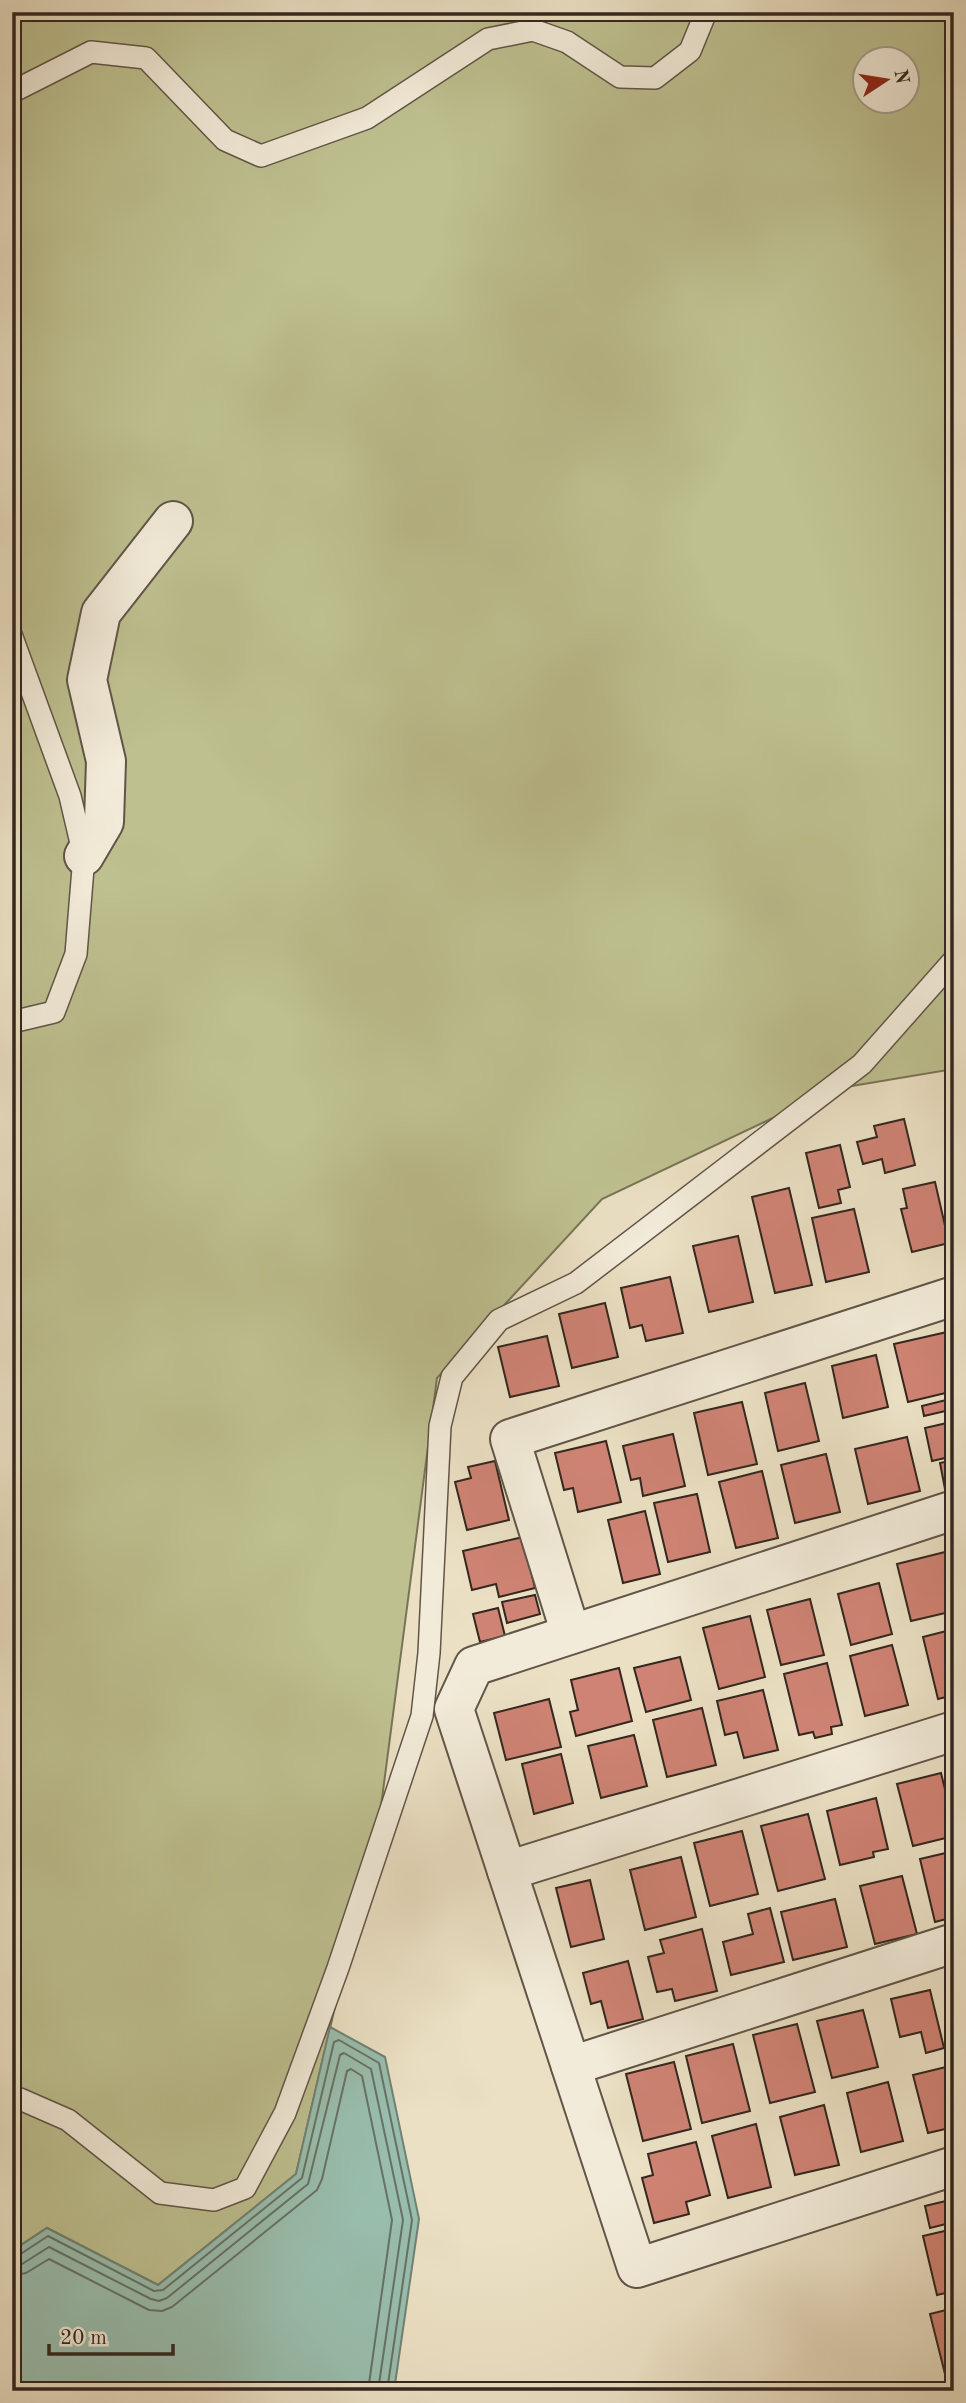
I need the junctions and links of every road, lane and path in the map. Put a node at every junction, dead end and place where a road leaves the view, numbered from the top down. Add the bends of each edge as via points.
1 (706, 12) edge
2 (12, 92) edge
3 (173, 521) dead end
4 (12, 637) edge
5 (84, 856) junction
6 (954, 960) edge
7 (12, 1022) edge
8 (954, 1296) edge
9 (954, 1510) edge
10 (571, 1634) junction
11 (954, 1731) edge
12 (507, 1871) junction
13 (954, 1943) edge
14 (571, 2066) junction
15 (12, 2102) edge
16 (954, 2166) edge

1 - 2 lane via 690,51 655,78 620,77 567,42 534,30 488,40 368,118 261,156 225,140 146,58 91,52
3 - 5 street via 101,613 87,680 106,761 104,822
4 - 5 lane via 70,796
5 - 7 lane via 76,954 54,1012
6 - 15 lane via 862,1064 576,1283 499,1320 452,1377 440,1426 422,1716 285,2113 246,2188 214,2200 160,2193 68,2120 20,2099
8 - 10 street via 510,1439
9 - 10 street
10 - 12 street via 474,1666 454,1709
11 - 12 street
12 - 14 street
13 - 14 street
14 - 16 street via 637,2268

